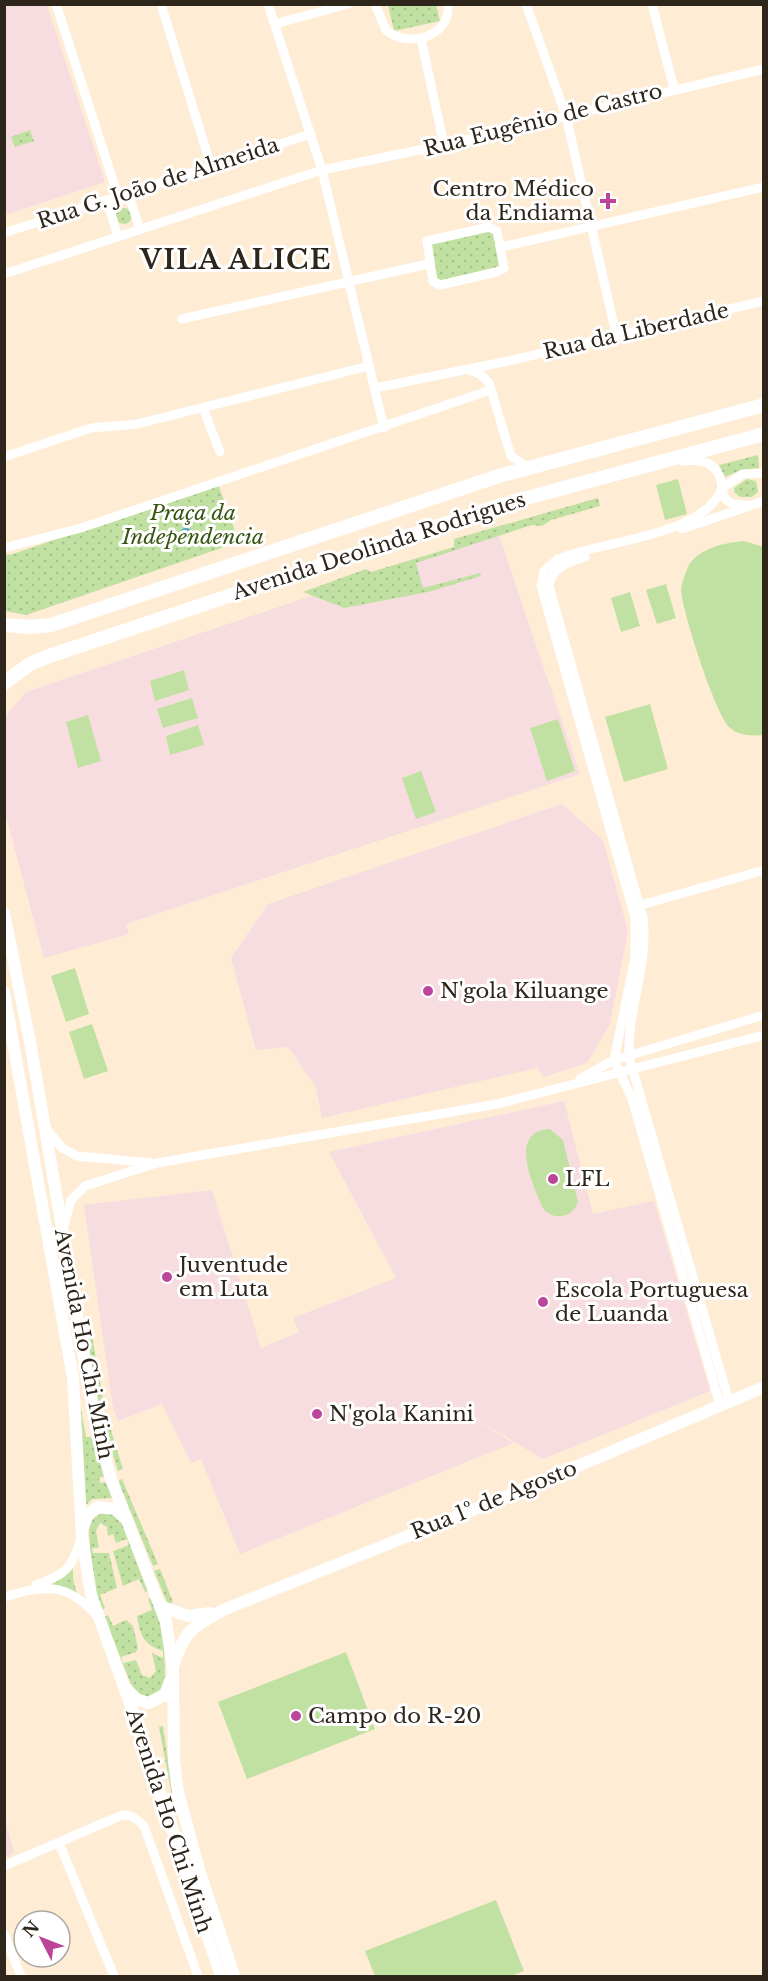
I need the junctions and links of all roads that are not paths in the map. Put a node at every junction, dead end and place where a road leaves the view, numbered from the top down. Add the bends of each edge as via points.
1 (56, 4) edge
2 (161, 4) edge
3 (268, 4) edge
4 (348, 4) edge
5 (375, 4) edge
6 (448, 4) edge
7 (526, 4) edge
8 (652, 4) edge
9 (275, 24) junction
10 (421, 39) junction
11 (764, 69) edge
12 (674, 89) junction
13 (566, 116) junction
14 (311, 134) junction
15 (444, 146) junction
16 (211, 166) junction
17 (322, 170) junction
18 (764, 187) edge
19 (129, 193) junction
20 (118, 196) junction
21 (107, 200) junction
22 (590, 227) junction
23 (140, 230) junction
24 (4, 233) edge
25 (118, 237) junction
26 (502, 247) junction
27 (428, 264) junction
28 (4, 274) edge
29 (350, 281) junction
30 (764, 301) edge
31 (182, 319) dead end
32 (616, 334) junction
33 (508, 361) junction
34 (369, 366) junction
35 (469, 370) junction
36 (490, 387) junction
37 (375, 388) junction
38 (764, 405) edge
39 (203, 408) junction
40 (384, 428) junction
41 (764, 434) edge
42 (220, 452) dead end
43 (510, 456) junction
44 (4, 457) edge
45 (647, 465) junction
46 (527, 467) junction
47 (764, 473) edge
48 (502, 475) junction
49 (722, 488) junction
50 (764, 496) edge
51 (760, 503) edge
52 (4, 548) edge
53 (4, 625) edge
54 (4, 683) edge
55 (764, 870) edge
56 (640, 905) junction
57 (4, 913) edge
58 (4, 992) edge
59 (764, 1015) edge
60 (619, 1034) junction
61 (764, 1035) edge
62 (629, 1057) junction
63 (614, 1060) junction
64 (632, 1070) junction
65 (619, 1073) junction
66 (589, 1075) junction
67 (547, 1092) junction
68 (44, 1126) junction
69 (157, 1163) junction
70 (62, 1234) junction
71 (764, 1387) edge
72 (724, 1403) junction
73 (128, 1521) junction
74 (82, 1536) junction
75 (17, 1593) junction
76 (4, 1597) edge
77 (162, 1607) junction
78 (223, 1610) junction
79 (96, 1615) junction
80 (173, 1668) junction
81 (122, 1681) junction
82 (59, 1843) junction
83 (4, 1866) edge
84 (4, 1934) edge
85 (21, 1977) edge
86 (114, 1977) edge
87 (198, 1977) edge
88 (221, 1977) edge
89 (234, 1977) edge

1 - 20 street
2 - 16 street
3 - 9 street
4 - 9 street
5 - 10 street via 382,25 390,34 406,40
6 - 10 street via 441,27
7 - 13 street
8 - 12 street
9 - 14 street
10 - 15 street
11 - 12 street, Rua Eugênio de Castro
12 - 13 street, Rua Eugênio de Castro
13 - 15 street, Rua Eugênio de Castro
13 - 22 street
14 - 16 street, Rua G. João de Almeida
14 - 17 street
15 - 17 street, Rua Eugênio de Castro
16 - 19 street, Rua G. João de Almeida
17 - 23 street, Rua G. João de Almeida
17 - 29 street
18 - 22 street
19 - 20 street, Rua G. João de Almeida
19 - 23 street
20 - 21 street, Rua G. João de Almeida
21 - 24 street, Rua G. João de Almeida
21 - 25 street
22 - 26 street
22 - 32 street
23 - 25 street, Rua G. João de Almeida
25 - 28 street, Rua G. João de Almeida
26 - 27 street via 505,264 497,272 440,285 433,281
26 - 27 street via 493,227 433,238 426,246
27 - 29 street
29 - 31 street
29 - 34 street
30 - 32 street, Rua da Liberdade
32 - 33 street, Rua da Liberdade
33 - 35 street, Rua da Liberdade
33 - 36 street via 495,370
34 - 37 street
34 - 39 street
35 - 36 street via 480,374
35 - 37 street, Rua da Liberdade
36 - 40 street
36 - 43 street
37 - 40 street
38 - 46 highway, Avenida Deolinda Rodrigues
39 - 42 street
39 - 44 street via 138,424 78,432
40 - 52 street via 81,528
41 - 45 highway, Avenida Deolinda Rodrigues
43 - 46 street
43 - 48 street
45 - 49 street via 705,460 717,469
45 - 54 highway, Avenida Deolinda Rodrigues via 504,504 111,634 30,664
46 - 48 highway, Avenida Deolinda Rodrigues
47 - 49 street via 743,474
48 - 53 highway, Avenida Deolinda Rodrigues via 51,625
49 - 51 street via 724,498 733,505
49 - 60 street via 712,506 693,519 564,556 548,566 541,581 635,918 634,958
50 - 51 street
51 - 56 street via 570,561 556,570 549,582
55 - 56 street
56 - 62 street via 644,944 629,1029
57 - 68 main road, Avenida Ho Chi Minh
58 - 74 main road, Avenida Ho Chi Minh via 73,1378
59 - 62 street
60 - 63 street
60 - 66 street via 609,1054
61 - 64 street
62 - 63 street
62 - 64 street
63 - 65 street
63 - 66 street
64 - 65 street
64 - 72 street
65 - 67 street
65 - 72 street via 632,1099
66 - 67 street
67 - 69 street via 445,1115
68 - 69 street via 62,1148 77,1156
68 - 70 main road, Avenida Ho Chi Minh
69 - 70 street via 85,1186 71,1200
70 - 73 main road, Avenida Ho Chi Minh via 93,1409 110,1476
71 - 72 main road, Rua 1º de Agosto
72 - 78 main road, Rua 1º de Agosto via 493,1502
73 - 74 main road via 115,1509 97,1507 85,1520
73 - 77 main road, Avenida Ho Chi Minh
74 - 75 street via 66,1572
74 - 79 main road, Avenida Ho Chi Minh
75 - 76 street
75 - 79 street via 63,1590 76,1595
77 - 78 main road via 188,1616
77 - 80 main road, Avenida Ho Chi Minh
78 - 80 main road via 184,1637
79 - 81 main road, Avenida Ho Chi Minh
80 - 81 main road via 165,1695 153,1702 136,1699
80 - 89 main road, Avenida Ho Chi Minh via 178,1792
81 - 88 main road, Avenida Ho Chi Minh
82 - 83 street
82 - 86 street
82 - 87 street via 122,1815 137,1819 144,1826
84 - 85 street

